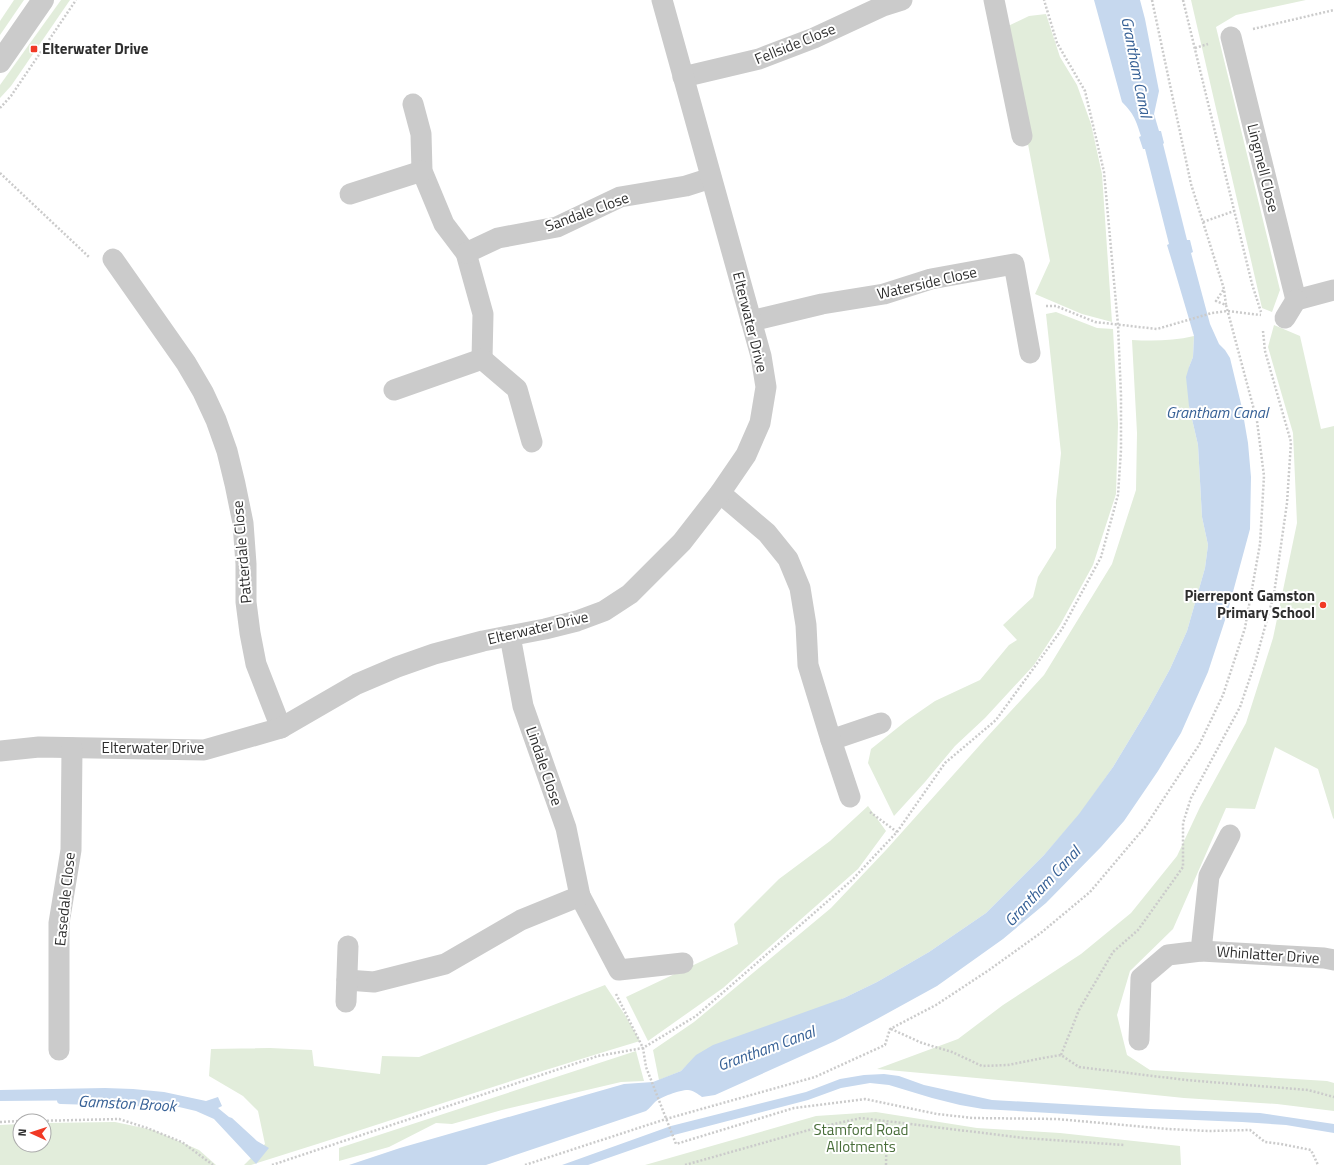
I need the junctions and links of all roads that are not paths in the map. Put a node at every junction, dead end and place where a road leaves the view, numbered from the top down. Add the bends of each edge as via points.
1 (43, 0) edge
2 (662, 0) edge
3 (902, 0) edge
4 (994, 0) edge
5 (1231, 37) road end
6 (0, 62) edge
7 (683, 77) junction
8 (413, 104) dead end
9 (1022, 136) dead end
10 (422, 172) junction
11 (711, 178) junction
12 (350, 194) dead end
13 (466, 253) junction
14 (119, 267) road end
15 (1334, 290) edge
16 (751, 321) junction
17 (1030, 353) dead end
18 (482, 359) junction
19 (394, 390) dead end
20 (532, 442) dead end
21 (720, 493) junction
22 (510, 636) junction
23 (881, 723) dead end
24 (281, 728) junction
25 (832, 740) junction
26 (72, 748) junction
27 (0, 751) edge
28 (850, 797) road end
29 (1230, 835) dead end
30 (580, 896) junction
31 (348, 946) dead end
32 (1201, 951) junction
33 (1334, 960) edge
34 (683, 963) dead end
35 (347, 980) junction
36 (346, 1002) dead end
37 (1138, 1040) dead end
38 (59, 1050) dead end

1 - 6 street
2 - 7 street, Elterwater Drive
3 - 7 street, Fellside Close via 759,59
4 - 9 street
5 - 15 street, Lingmell Close via 1290,309
7 - 11 street, Elterwater Drive
8 - 10 street via 421,134
10 - 12 street
10 - 13 street via 444,224
11 - 13 street, Sandale Close via 686,186 620,197 557,226 498,238
11 - 16 street, Elterwater Drive
13 - 18 street via 483,314
14 - 24 street, Patterdale Close via 186,363 212,413 225,445 243,523 246,602 256,664
16 - 17 street, Waterside Close via 822,304 884,294 931,279 1014,264
16 - 21 street, Elterwater Drive via 766,387 760,423 746,455
18 - 19 street
18 - 20 street via 517,389
21 - 22 street, Elterwater Drive via 682,542 630,594 604,611 577,621
21 - 25 street via 767,533 788,559 800,588 806,625 808,665
22 - 24 street, Elterwater Drive via 434,654 396,667 357,684
22 - 30 street, Lindale Close via 523,706 566,828
23 - 25 street
24 - 26 street, Elterwater Drive via 204,750
25 - 28 street
26 - 27 street, Elterwater Drive via 39,747
26 - 38 street, Easedale Close via 71,850 60,923
29 - 32 street, Whinlatter Drive via 1209,876
30 - 34 street, Lindale Close via 619,970
30 - 35 street via 521,920 445,964 374,982
31 - 35 street
32 - 33 street, Whinlatter Drive
32 - 37 street, Whinlatter Drive via 1168,955 1141,978
35 - 36 street

